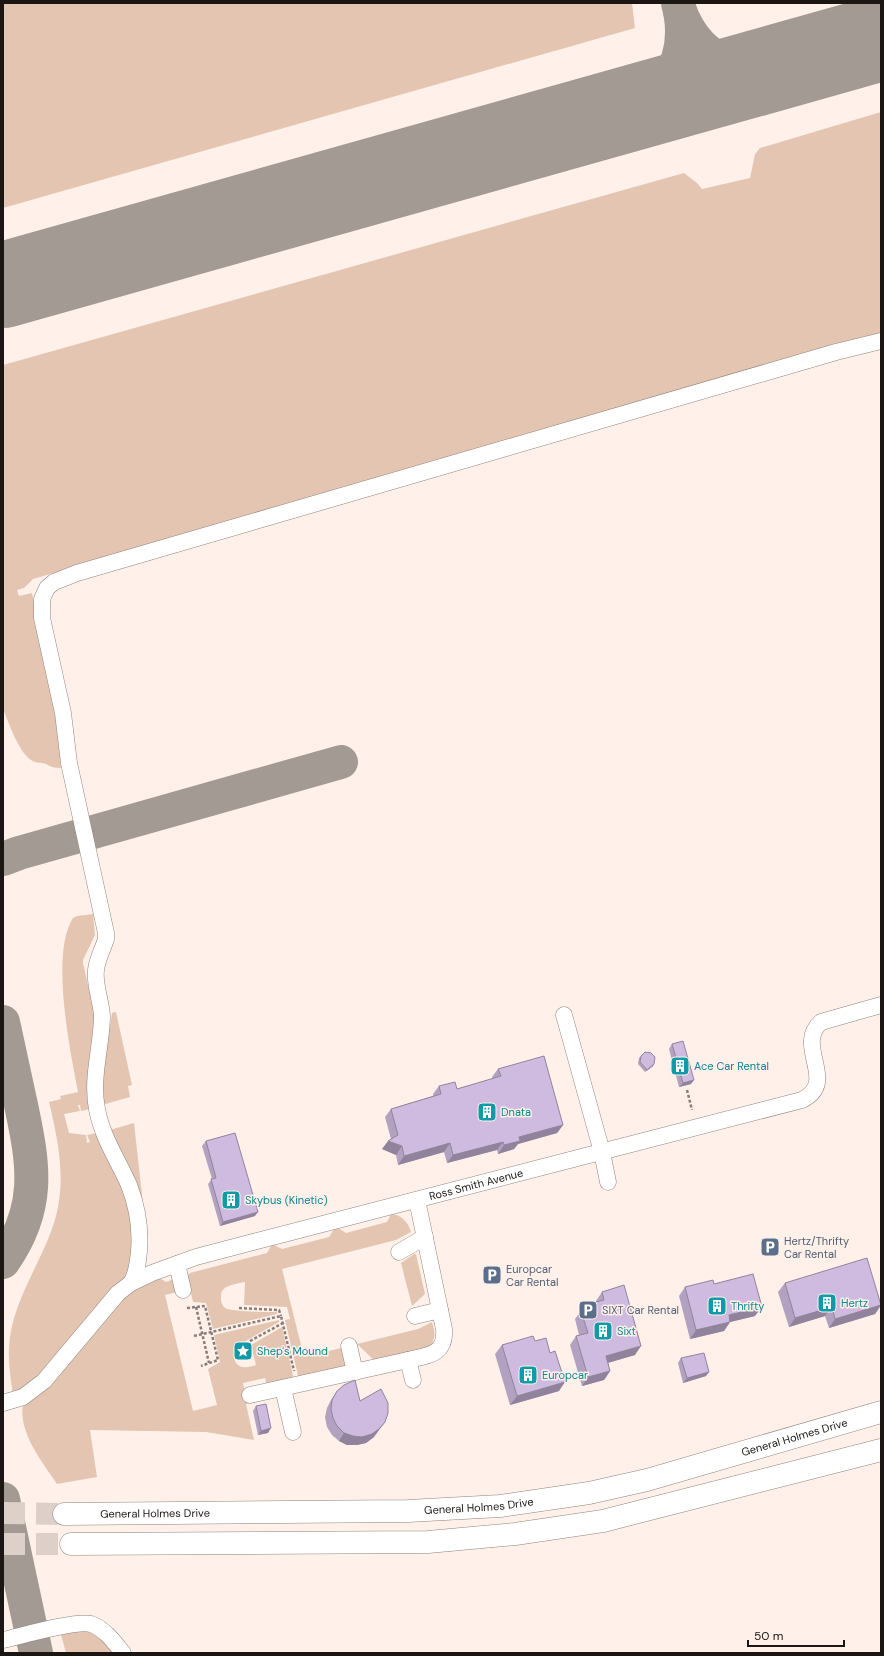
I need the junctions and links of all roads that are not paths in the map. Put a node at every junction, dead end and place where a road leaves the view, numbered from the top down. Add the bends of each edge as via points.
1 (881, 341) edge
2 (881, 1005) edge
3 (564, 1016) dead end
4 (602, 1152) junction
5 (608, 1182) dead end
6 (417, 1200) junction
7 (425, 1237) junction
8 (399, 1252) dead end
9 (177, 1264) junction
10 (130, 1283) junction
11 (183, 1290) dead end
12 (440, 1310) junction
13 (415, 1316) dead end
14 (349, 1346) dead end
15 (408, 1360) junction
16 (355, 1372) junction
17 (413, 1380) dead end
18 (290, 1386) junction
19 (250, 1395) dead end
20 (3, 1403) edge
21 (881, 1412) edge
22 (293, 1432) dead end
23 (881, 1450) edge
24 (881, 1465) edge
25 (64, 1514) tunnel mouth
26 (428, 1542) junction
27 (71, 1544) tunnel mouth
28 (3, 1640) edge
29 (123, 1653) edge

1 - 10 lane via 92,568 59,579 47,588 42,599 42,618 63,713 69,763 106,936 96,972 102,1018 96,1064 96,1096 104,1132 129,1185 138,1216 138,1262 135,1276
2 - 4 lane, Ross Smith Avenue via 821,1022 815,1028 811,1043 817,1074 816,1086 810,1096
3 - 4 lane
4 - 5 lane
4 - 6 lane, Ross Smith Avenue
6 - 7 lane
6 - 9 lane, Ross Smith Avenue
7 - 8 lane
7 - 12 lane
9 - 10 lane, Ross Smith Avenue
9 - 11 lane
10 - 20 lane via 118,1292 44,1381 23,1398
12 - 13 lane
12 - 15 lane via 445,1340 440,1350
14 - 16 lane
15 - 16 lane
15 - 17 lane
16 - 18 lane
18 - 19 lane
18 - 22 lane
21 - 25 highway, General Holmes Drive via 647,1480 589,1493 500,1506 408,1511
23 - 26 highway via 603,1521 515,1534
24 - 26 highway via 610,1531 512,1545
26 - 27 highway
28 - 29 lane via 69,1625 90,1624 101,1629

